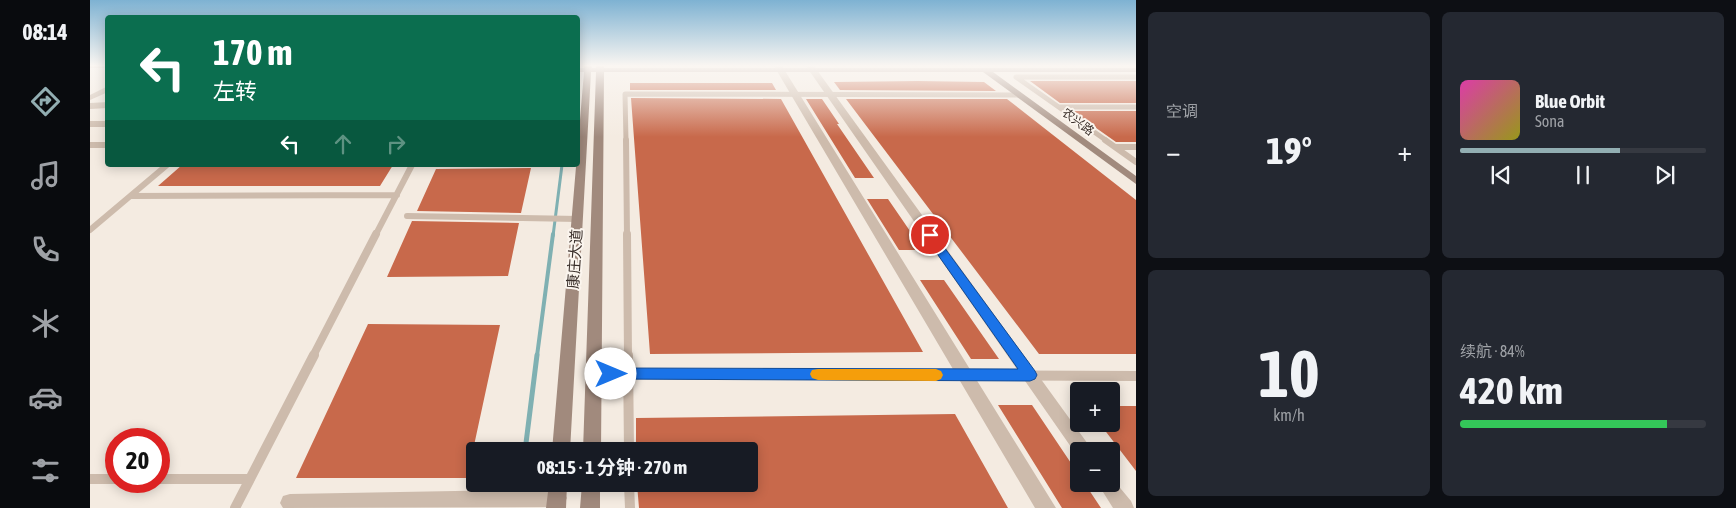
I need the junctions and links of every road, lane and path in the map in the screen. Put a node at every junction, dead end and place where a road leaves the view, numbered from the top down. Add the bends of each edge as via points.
1 (105, 90) edge
2 (589, 90) edge
3 (591, 90) edge
4 (792, 90) edge
5 (827, 90) edge
6 (1013, 90) edge
7 (1034, 90) edge
8 (795, 94) junction
9 (830, 94) junction
10 (1020, 95) junction
11 (90, 98) edge
12 (90, 106) edge
13 (105, 106) edge
14 (1136, 107) edge
15 (1059, 108) junction
16 (90, 124) edge
17 (105, 124) edge
18 (90, 145) edge
19 (105, 145) edge
20 (1116, 147) junction
21 (1136, 147) edge
22 (1136, 162) edge
23 (166, 167) edge
24 (411, 167) edge
25 (1136, 181) edge
26 (397, 195) junction
27 (130, 196) junction
28 (407, 216) dead end
29 (578, 219) junction
30 (90, 230) edge
31 (593, 374) junction
32 (628, 374) junction
33 (965, 375) junction
34 (1030, 375) junction
35 (1136, 376) edge
36 (562, 442) edge
37 (592, 442) edge
38 (629, 442) edge
39 (1078, 442) edge
40 (90, 479) edge
41 (105, 479) edge
42 (170, 479) edge
43 (250, 479) junction
44 (591, 492) edge
45 (630, 492) edge
46 (1113, 492) edge
47 (557, 497) edge
48 (290, 502) dead end
49 (235, 508) edge
50 (590, 508) edge
51 (630, 508) edge
52 (1046, 508) edge
53 (1124, 508) edge

1 - 11 street
2 - 29 main road, 康庄大道
3 - 31 main road, 康庄大道
4 - 8 street
5 - 9 street
6 - 10 main road, 农兴路
7 - 15 lane
8 - 9 lane
8 - 32 lane via 625,94
8 - 33 street
9 - 10 lane
9 - 34 street
10 - 25 main road, 农兴路
12 - 13 street
14 - 15 lane
15 - 20 lane
16 - 17 street
18 - 19 street
20 - 21 lane
20 - 22 lane
23 - 27 lane
24 - 26 lane
26 - 27 lane
26 - 43 lane
27 - 30 lane
28 - 29 lane
29 - 36 main road, 康庄大道
31 - 32 lane
31 - 37 main road, 康庄大道
32 - 33 lane
32 - 38 lane
33 - 34 lane
33 - 52 street
34 - 35 lane
34 - 39 street
40 - 41 lane
42 - 43 lane
43 - 49 lane
44 - 50 main road
45 - 51 lane
46 - 53 street
47 - 48 street

